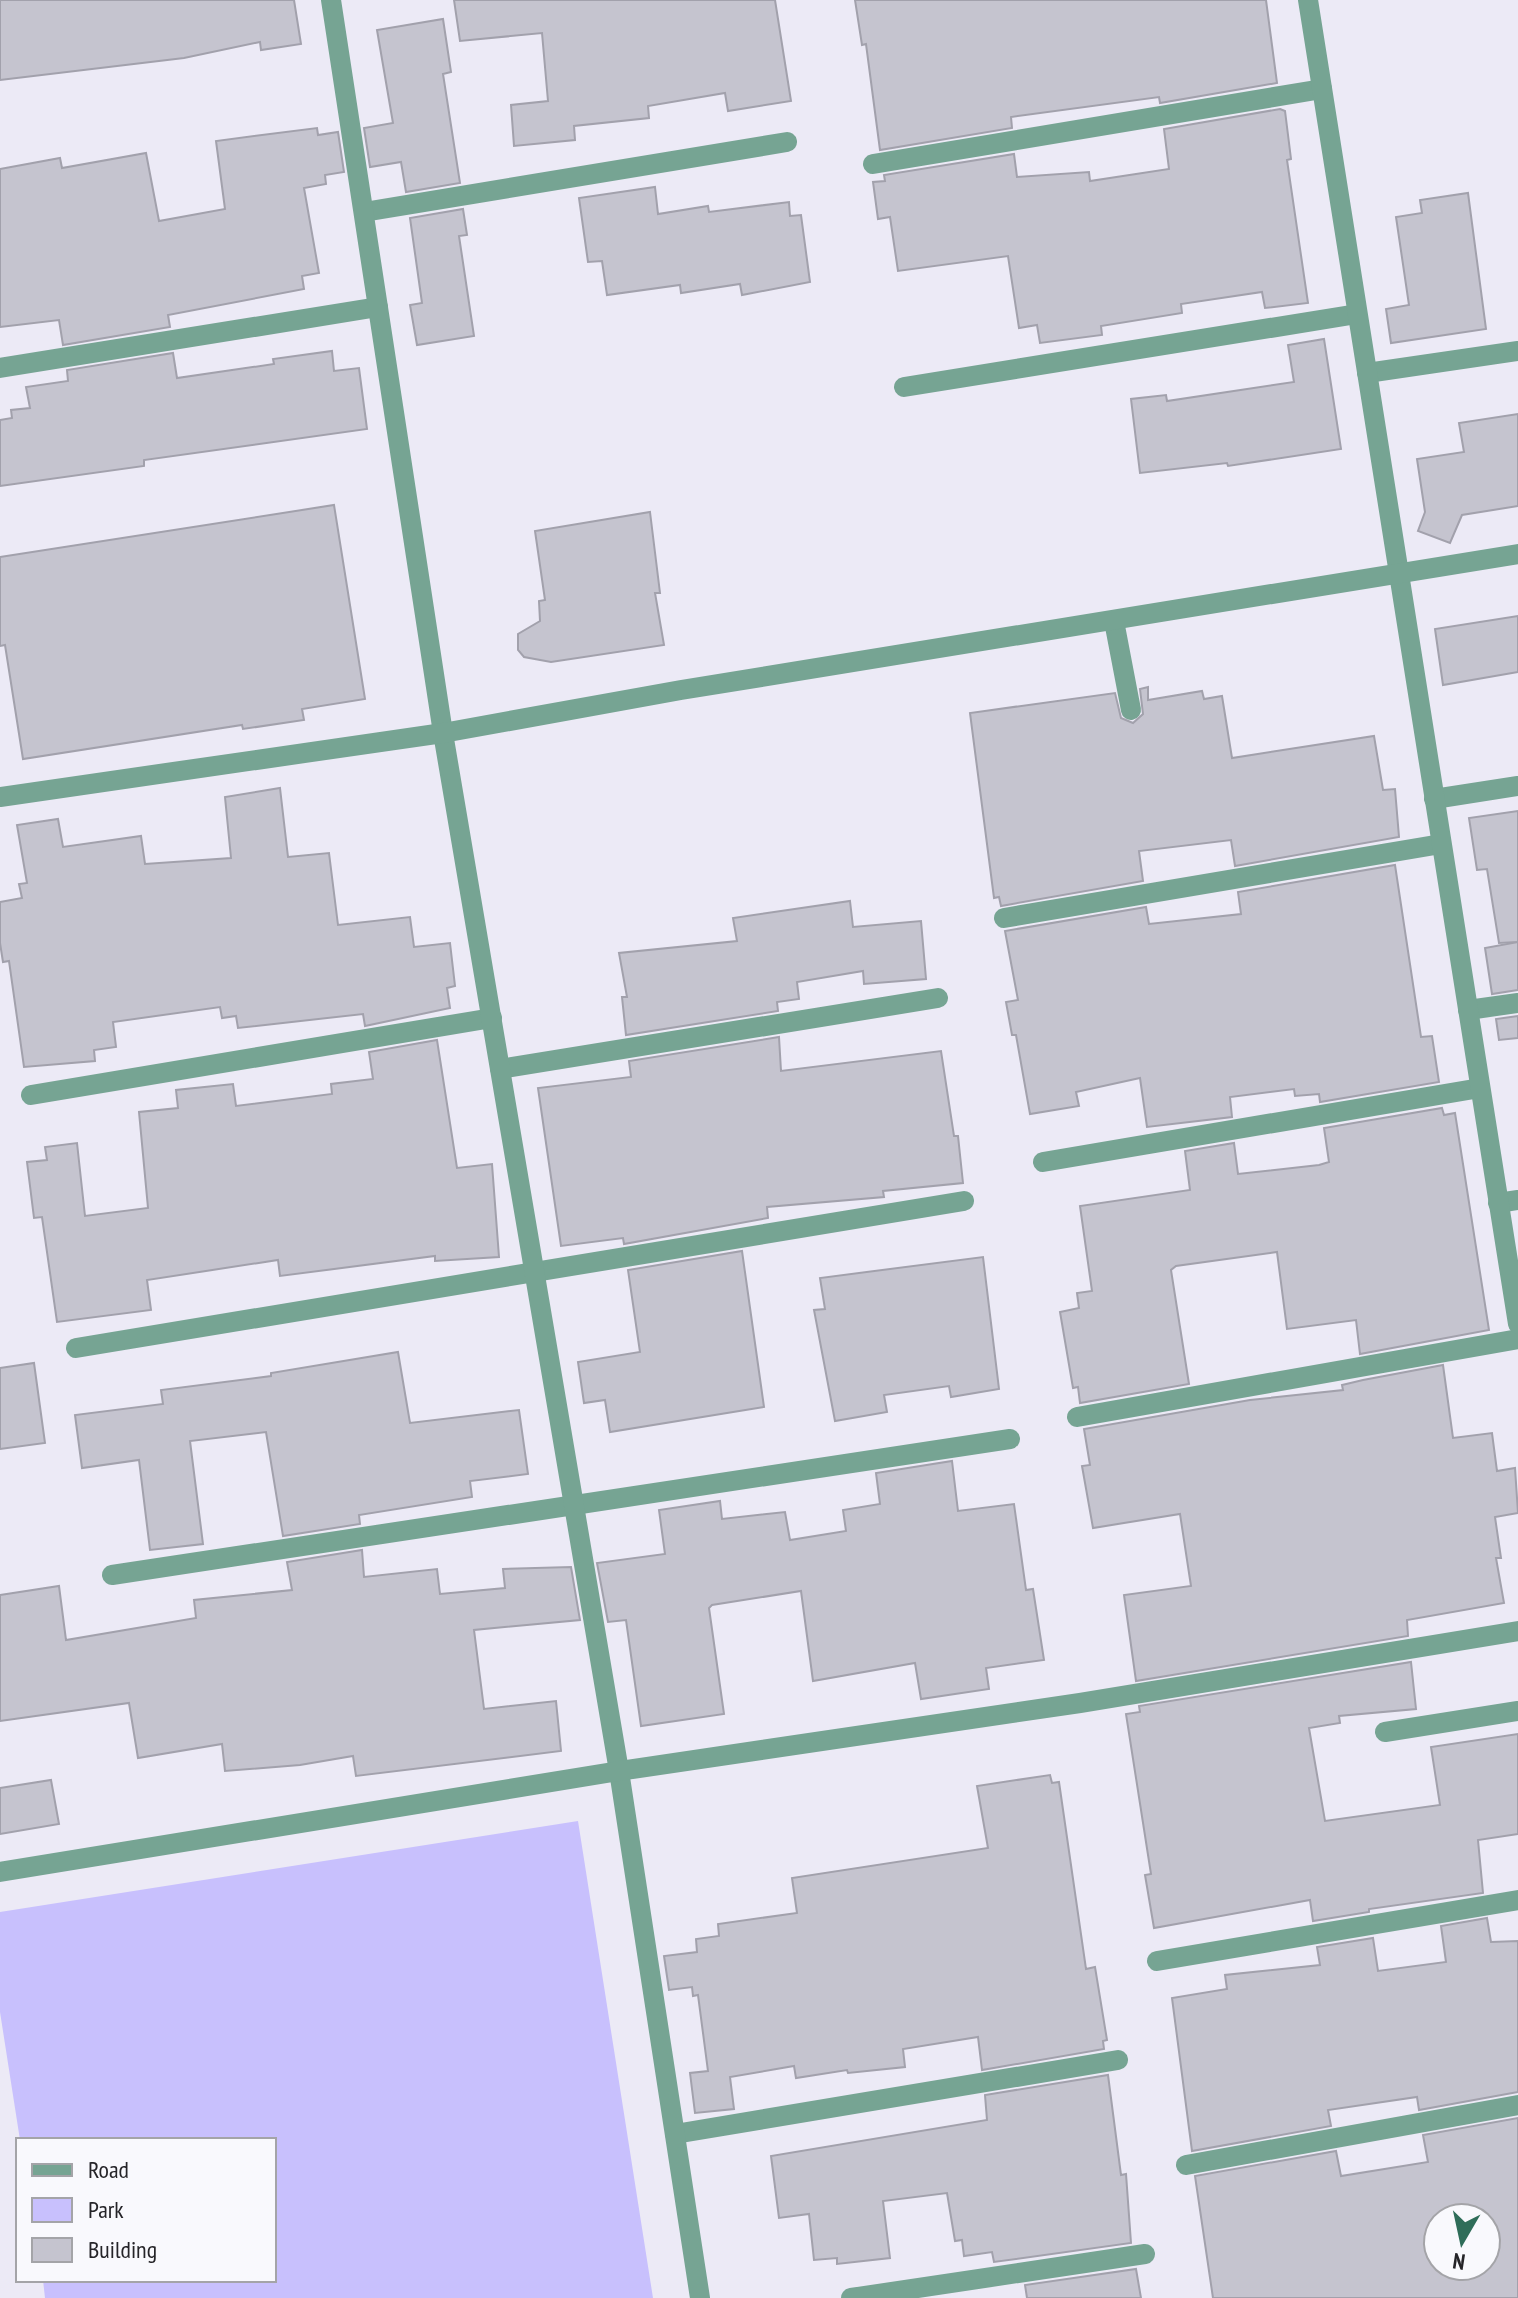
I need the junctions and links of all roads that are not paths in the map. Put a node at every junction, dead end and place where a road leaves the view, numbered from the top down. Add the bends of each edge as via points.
1 (331, 0) edge
2 (1308, 0) edge
3 (1322, 89) junction
4 (787, 142) dead end
5 (873, 164) dead end
6 (364, 212) junction
7 (378, 307) junction
8 (1357, 314) junction
9 (1518, 351) edge
10 (0, 368) edge
11 (1367, 373) junction
12 (904, 387) dead end
13 (1518, 554) edge
14 (1398, 573) junction
15 (1114, 621) junction
16 (1131, 710) dead end
17 (443, 733) junction
18 (1518, 786) edge
19 (0, 797) edge
20 (1434, 799) junction
21 (1441, 844) junction
22 (1004, 918) dead end
23 (938, 998) dead end
24 (1518, 1003) edge
25 (1468, 1010) junction
26 (492, 1018) junction
27 (500, 1069) junction
28 (1480, 1088) junction
29 (31, 1095) dead end
30 (1043, 1162) dead end
31 (964, 1201) dead end
32 (1508, 1202) edge
33 (535, 1273) junction
34 (1518, 1324) edge
35 (1518, 1339) edge
36 (76, 1348) dead end
37 (1077, 1417) dead end
38 (1010, 1439) dead end
39 (574, 1506) junction
40 (112, 1575) dead end
41 (1518, 1631) edge
42 (1518, 1711) edge
43 (1385, 1732) dead end
44 (619, 1771) junction
45 (0, 1872) edge
46 (1518, 1900) edge
47 (1157, 1961) dead end
48 (1118, 2060) dead end
49 (1518, 2105) edge
50 (675, 2134) junction
51 (1186, 2165) dead end
52 (1145, 2254) dead end
53 (700, 2298) edge
54 (851, 2298) edge

1 - 6 street
2 - 3 street
3 - 5 street
3 - 8 street
4 - 6 street
6 - 7 street
7 - 10 street
7 - 17 street
8 - 11 street
8 - 12 street
9 - 11 street
11 - 14 street
13 - 14 street
14 - 15 street
14 - 20 street
15 - 16 street
15 - 17 street
17 - 19 street
17 - 26 street
18 - 20 street
20 - 21 street
21 - 22 street
21 - 25 street
23 - 27 street
24 - 25 street
25 - 28 street
26 - 27 street
26 - 29 street
27 - 33 street
28 - 30 street
28 - 32 street
31 - 33 street
32 - 34 street
33 - 36 street
33 - 39 street
35 - 37 street
38 - 39 street
39 - 40 street
39 - 44 street
41 - 44 street
42 - 43 street
44 - 45 street
44 - 50 street
46 - 47 street
48 - 50 street
49 - 51 street
50 - 53 street
52 - 54 street

